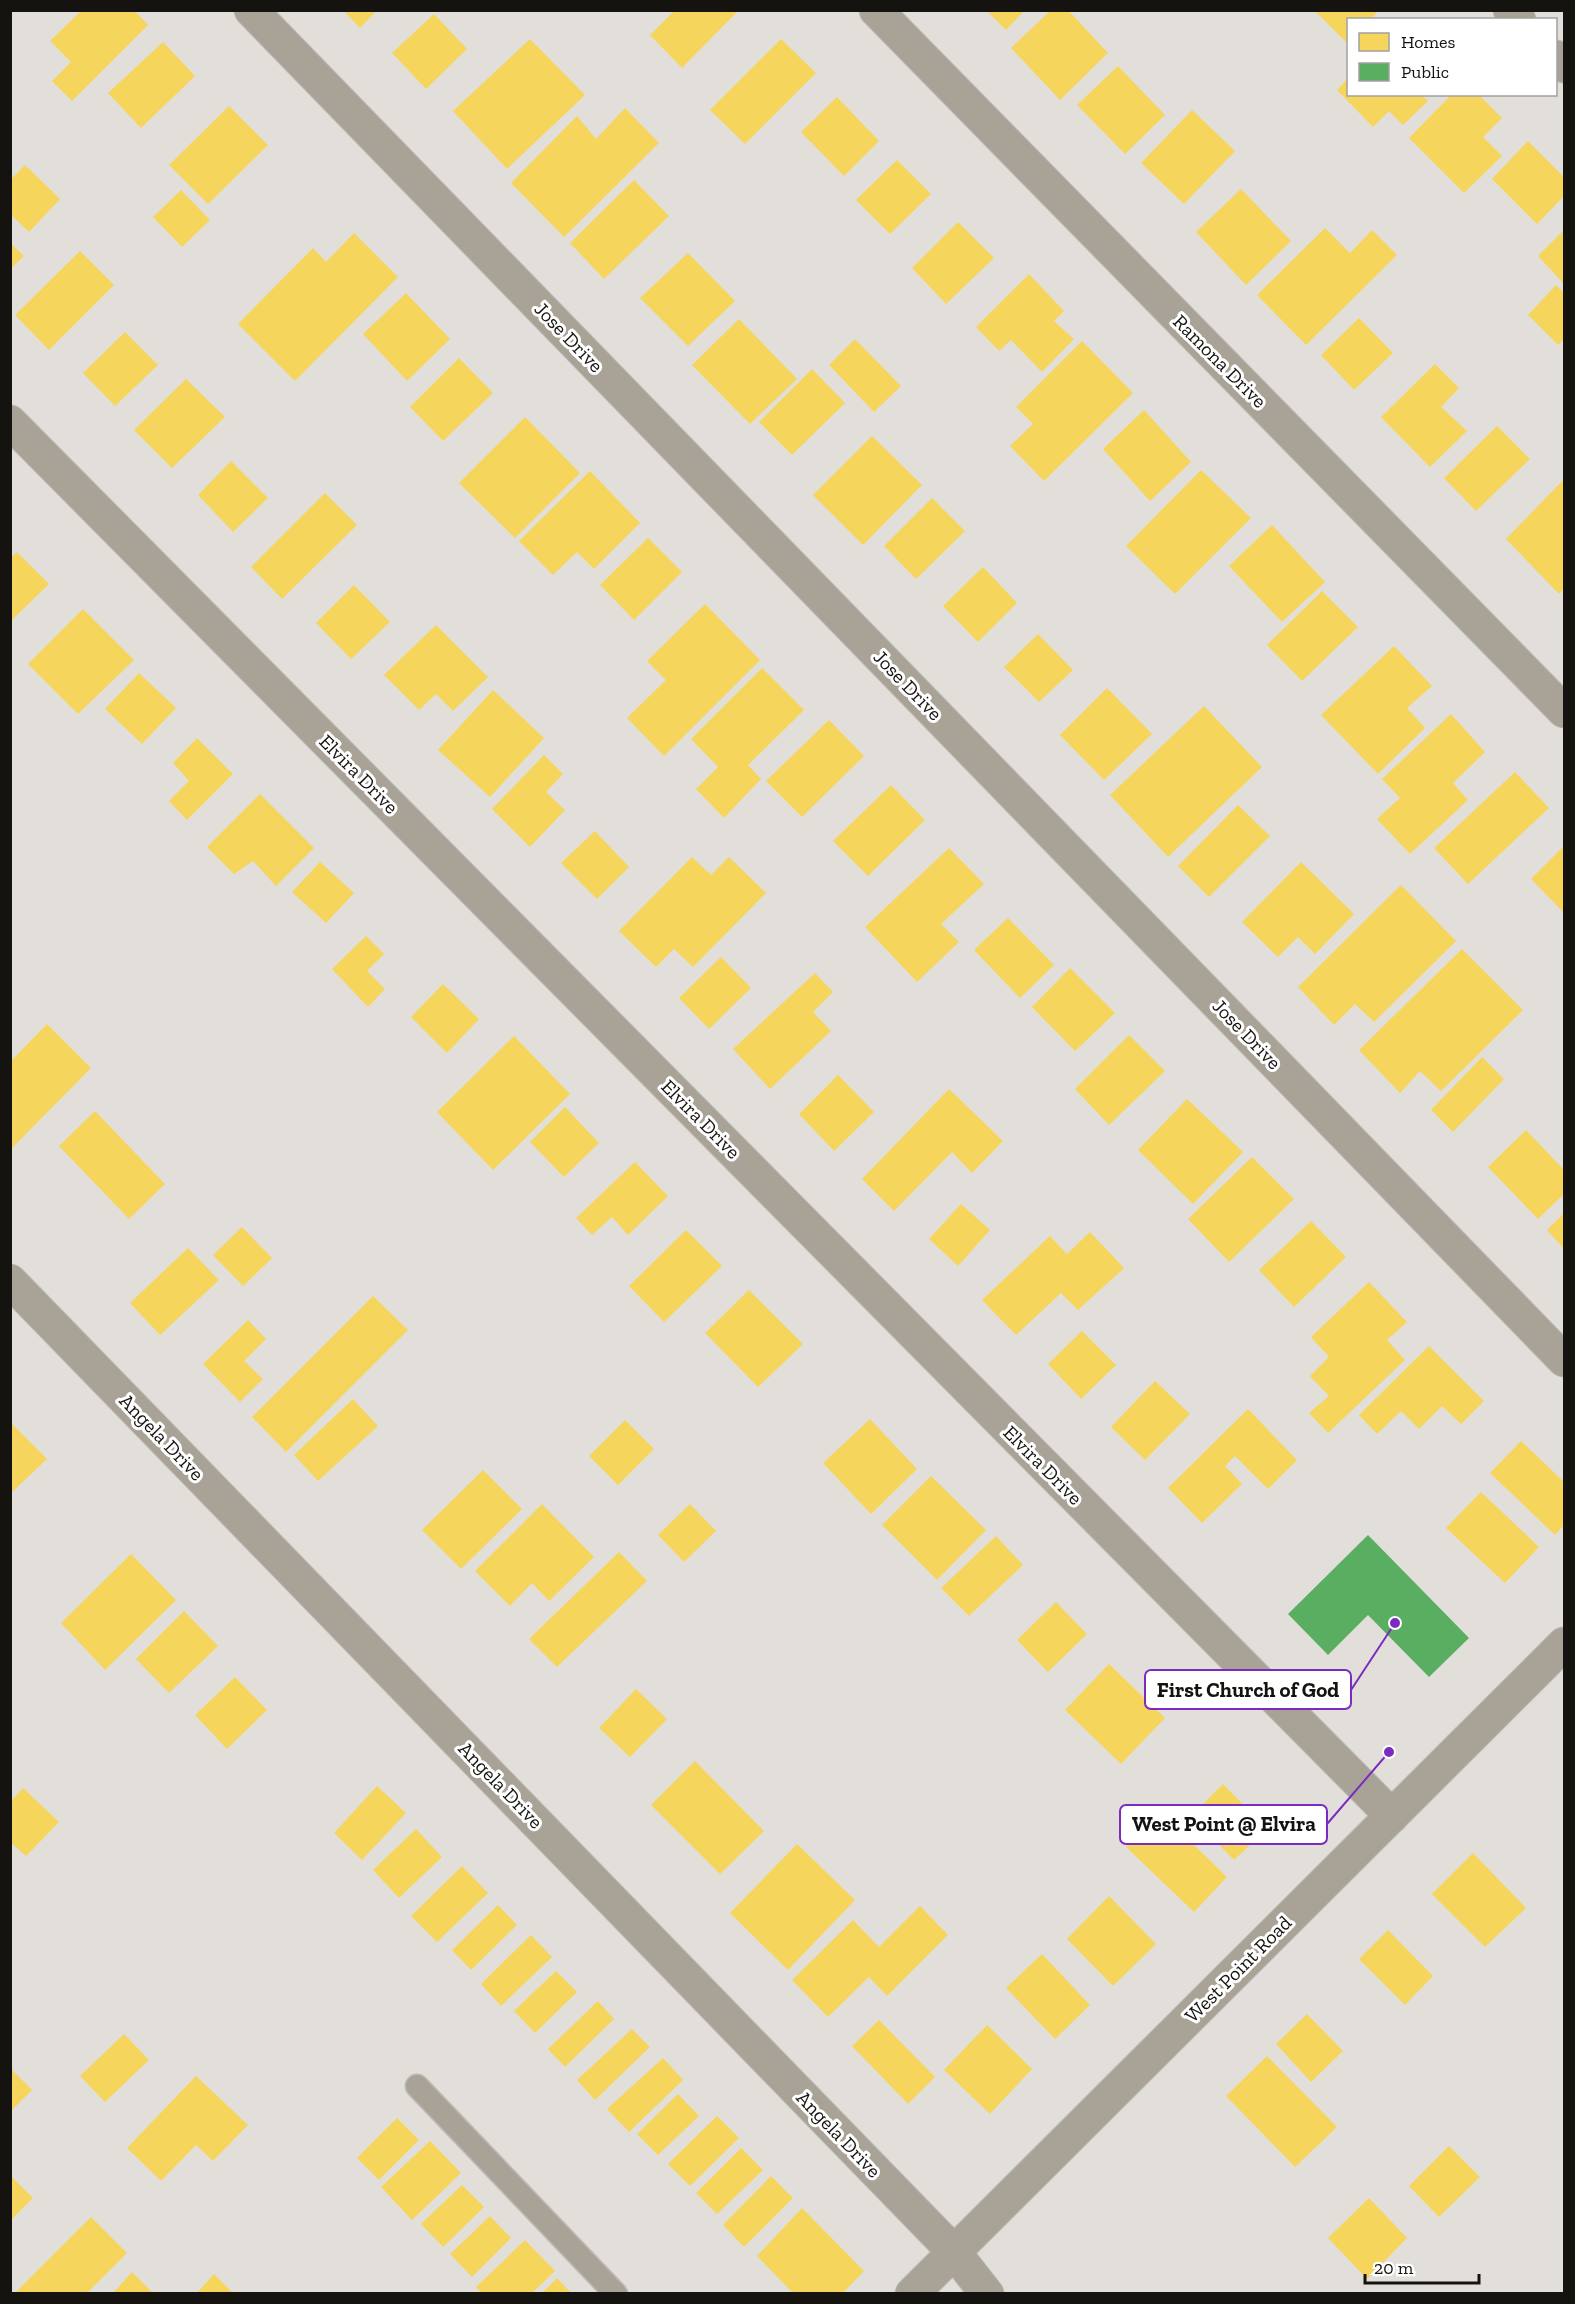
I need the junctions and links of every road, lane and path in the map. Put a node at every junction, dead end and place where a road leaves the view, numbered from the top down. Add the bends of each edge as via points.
1 (251, 10) edge
2 (876, 10) edge
3 (10, 422) edge
4 (1564, 711) edge
5 (10, 1281) edge
6 (1564, 1360) edge
7 (1564, 1644) edge
8 (1392, 1816) junction
9 (417, 2086) dead end
10 (954, 2252) junction
11 (616, 2294) edge
12 (912, 2294) edge
13 (987, 2294) edge

1 - 6 street, Jose Drive
2 - 4 street, Ramona Drive
3 - 8 street, Elvira Drive
5 - 10 street, Angela Drive
7 - 8 street, West Point Road
8 - 10 street, West Point Road
9 - 11 lane
10 - 12 street, West Point Road
10 - 13 street, Angela Drive

